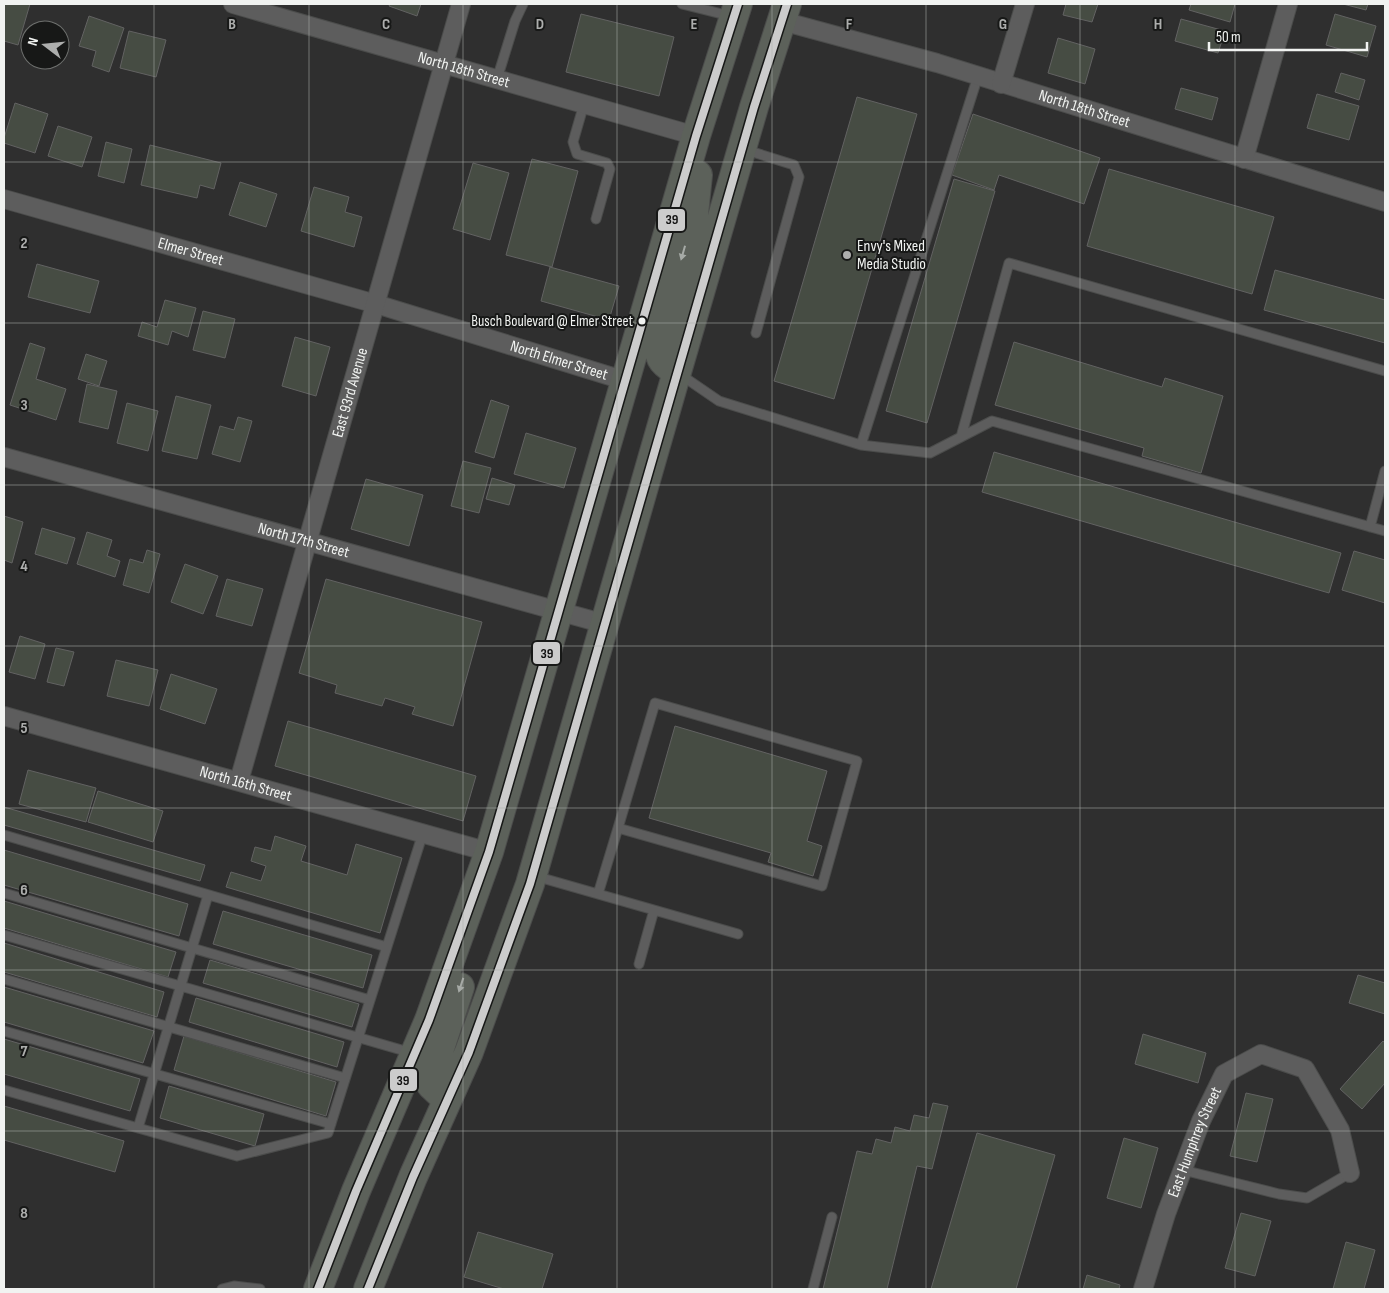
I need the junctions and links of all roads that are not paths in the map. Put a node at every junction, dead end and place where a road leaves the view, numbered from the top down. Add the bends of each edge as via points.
1 (233, 4) edge
2 (462, 4) edge
3 (523, 4) edge
4 (682, 4) edge
5 (1025, 4) edge
6 (1288, 4) edge
7 (736, 10) edge
8 (785, 12) edge
9 (445, 63) junction
10 (978, 76) junction
11 (497, 79) junction
12 (1001, 84) junction
13 (584, 104) junction
14 (696, 136) junction
15 (742, 148) junction
16 (1244, 159) junction
17 (4, 199) edge
18 (1385, 202) edge
19 (596, 219) dead end
20 (376, 304) junction
21 (756, 333) dead end
22 (1385, 371) edge
23 (676, 372) junction
24 (626, 381) junction
25 (961, 437) junction
26 (861, 445) junction
27 (4, 457) edge
28 (1385, 471) edge
29 (1370, 527) junction
30 (1385, 531) edge
31 (307, 542) junction
32 (559, 612) junction
33 (605, 624) junction
34 (4, 716) edge
35 (239, 781) junction
36 (618, 828) junction
37 (423, 833) junction
38 (4, 835) edge
39 (489, 852) junction
40 (532, 876) junction
41 (4, 893) edge
42 (598, 894) junction
43 (208, 895) junction
44 (470, 906) junction
45 (654, 910) junction
46 (738, 934) dead end
47 (4, 935) edge
48 (192, 947) junction
49 (387, 947) junction
50 (639, 964) dead end
51 (4, 979) edge
52 (180, 986) junction
53 (370, 1000) junction
54 (168, 1027) junction
55 (4, 1031) edge
56 (358, 1038) junction
57 (414, 1054) junction
58 (154, 1074) junction
59 (346, 1078) junction
60 (4, 1090) edge
61 (447, 1100) junction
62 (331, 1124) junction
63 (138, 1128) junction
64 (1183, 1170) junction
65 (1350, 1173) joint
66 (832, 1217) dead end
67 (234, 1288) edge
68 (222, 1289) edge
69 (260, 1289) edge
70 (318, 1289) edge
71 (368, 1289) edge
72 (814, 1289) edge
73 (1143, 1289) edge

1 - 9 street, North 18th Street
2 - 9 street, East 93rd Avenue
3 - 11 lane
4 - 7 lane
5 - 12 street
6 - 16 street
7 - 14 main road
8 - 10 street, North 18th Street
8 - 15 main road
9 - 11 street, North 18th Street
9 - 20 street, East 93rd Avenue
10 - 12 street, North 18th Street
10 - 26 lane
11 - 13 street, North 18th Street
12 - 16 street, North 18th Street
13 - 14 street, North 18th Street
13 - 19 lane via 573,142 577,154 607,163 610,169
14 -> 23 main road via 698,172 694,214 659,337 658,355
14 - 24 main road
15 - 21 lane via 794,165 799,177
15 - 23 main road
16 - 18 street, North 18th Street
17 - 20 street, Elmer Street
20 - 24 street, North Elmer Street
20 - 31 street, East 93rd Avenue
22 - 25 lane via 1009,263
23 - 26 lane via 719,401
23 - 33 main road
24 - 32 main road
25 - 26 lane via 930,453
25 - 29 lane via 992,421
27 - 31 street, North 17th Street
28 - 29 lane
29 - 30 lane
31 - 32 street, North 17th Street
31 - 35 street, East 93rd Avenue
32 - 33 street, North 17th Street
32 - 39 main road
33 - 40 main road
34 - 35 street, North 16th Street
35 - 37 street, North 16th Street
36 - 36 lane via 822,886 857,761 655,703
36 - 42 lane
37 - 39 street, North 16th Street
37 - 49 lane
38 - 43 lane
39 - 44 main road
40 - 42 lane
40 - 61 main road via 469,1052
41 - 48 lane
42 - 45 lane
43 - 48 lane
43 - 49 lane
44 - 57 main road
44 -> 61 main road via 478,921 478,934 430,1079 431,1085
45 - 46 lane
45 - 50 lane
47 - 52 lane
48 - 52 lane
48 - 53 lane
49 - 53 lane
51 - 54 lane
52 - 54 lane
52 - 56 lane
53 - 56 lane
54 - 58 lane
54 - 59 lane
55 - 58 lane
56 - 57 lane
56 - 59 lane
57 - 70 main road
58 - 62 lane
58 - 63 lane
59 - 62 lane
60 - 63 lane
61 - 71 main road
62 - 63 lane via 328,1132 237,1156
64 - 65 lane via 1307,1198
64 - 65 street, East Humphrey Street via 1201,1121 1224,1074 1261,1054 1305,1069 1340,1130
64 - 73 street, East Humphrey Street
66 - 72 lane
67 - 68 lane
67 - 69 lane

